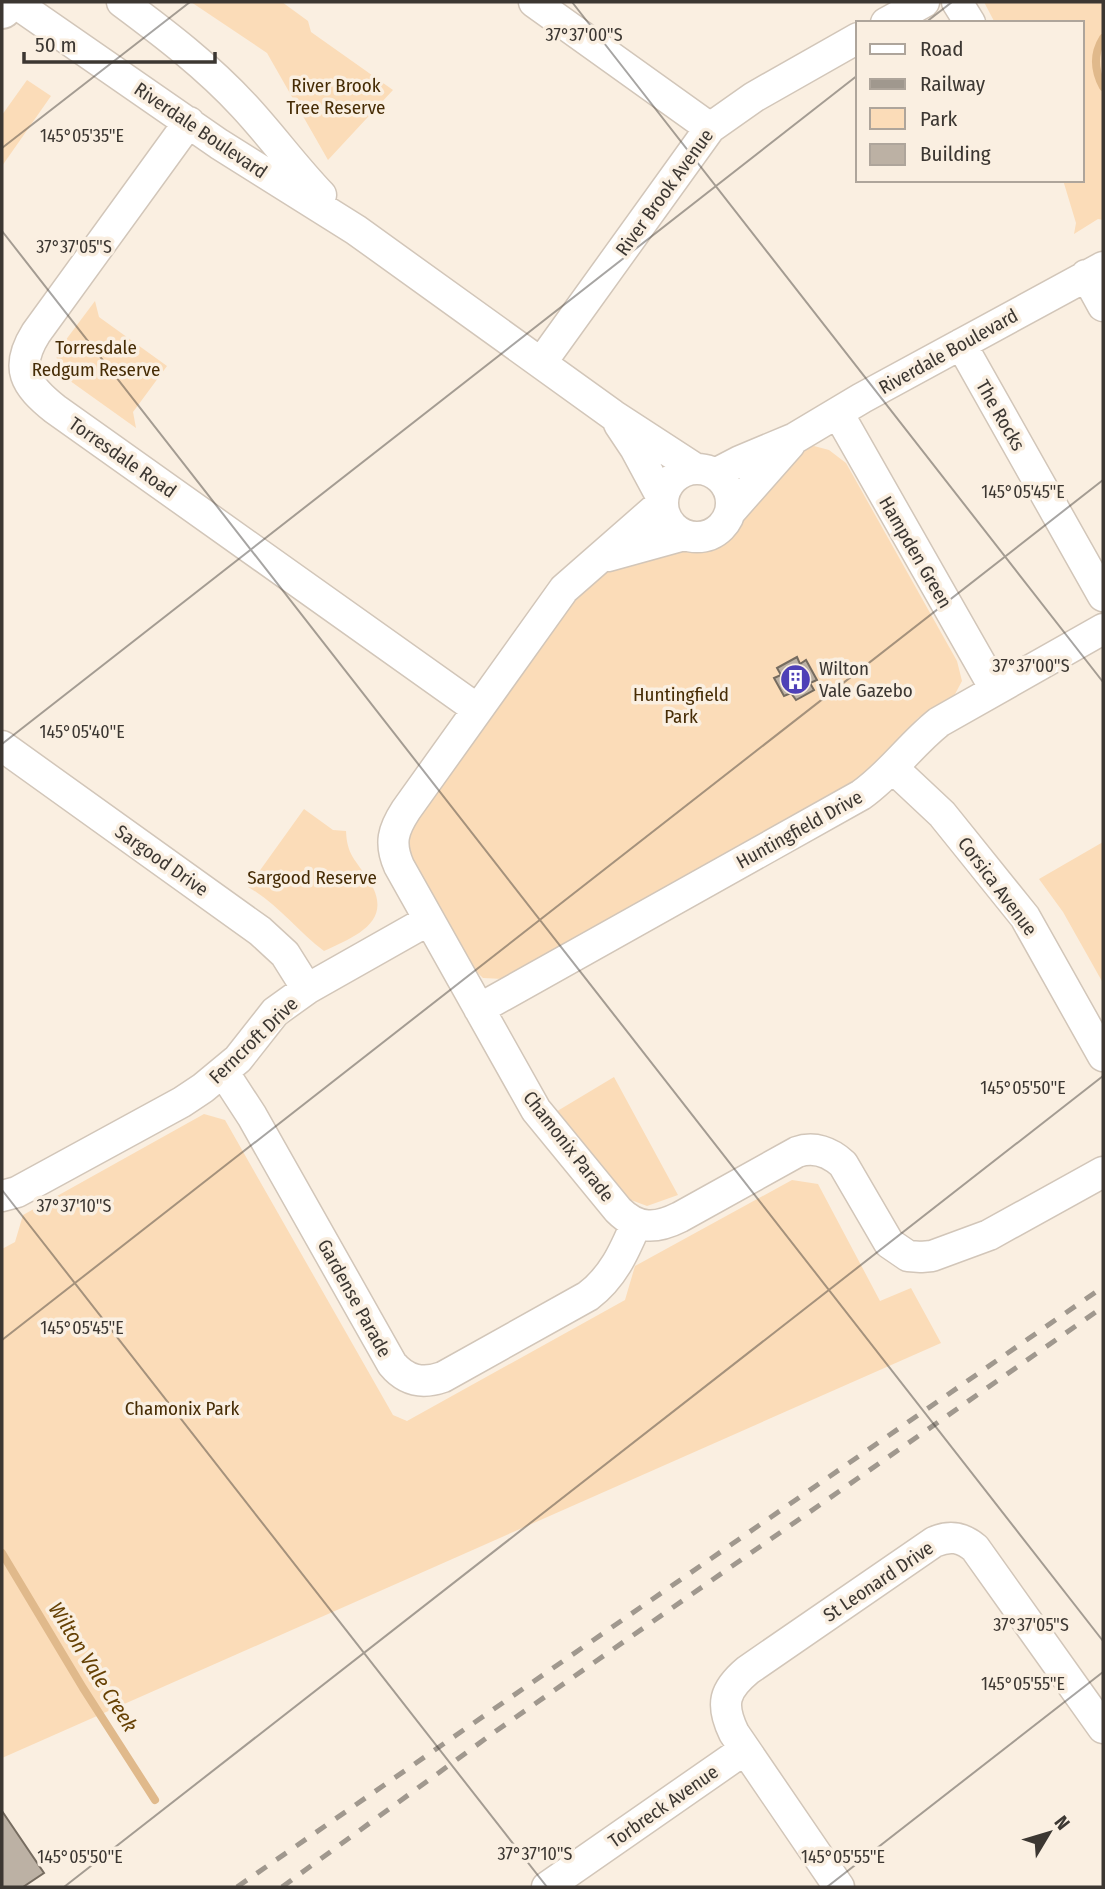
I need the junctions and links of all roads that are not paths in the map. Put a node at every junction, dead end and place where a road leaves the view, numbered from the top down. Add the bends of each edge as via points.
1 (6, 2) edge
2 (15, 2) edge
3 (122, 2) edge
4 (534, 2) edge
5 (924, 2) edge
6 (957, 2) edge
7 (2, 9) edge
8 (890, 21) edge
9 (969, 21) edge
10 (856, 39) edge
11 (189, 122) junction
12 (710, 128) junction
13 (356, 230) junction
14 (1095, 271) edge
15 (1103, 306) edge
16 (961, 344) junction
17 (541, 363) junction
18 (838, 413) junction
19 (613, 415) junction
20 (795, 438) junction
21 (705, 471) junction
22 (662, 502) junction
23 (730, 512) junction
24 (684, 536) junction
25 (597, 559) junction
26 (1103, 596) edge
27 (1103, 629) edge
28 (995, 689) junction
29 (477, 709) junction
30 (2, 746) edge
31 (894, 769) junction
32 (429, 920) junction
33 (307, 989) junction
34 (479, 1009) junction
35 (1103, 1056) edge
36 (224, 1073) junction
37 (1103, 1172) edge
38 (2, 1196) edge
39 (636, 1224) junction
40 (1103, 1728) edge
41 (744, 1749) junction
42 (547, 1887) edge
43 (839, 1887) edge

1 - 7 highway
2 - 11 street, Riverdale Boulevard
3 - 13 street, Riverdale Boulevard via 182,46 219,82
4 - 12 street
5 - 8 street
6 - 9 street
10 - 12 street, River Brook Avenue via 754,97
11 - 13 street, Riverdale Boulevard
11 - 29 street, Torresdale Road via 36,333 24,357 27,381 37,395 65,416
12 - 17 street, River Brook Avenue
13 - 17 street, Riverdale Boulevard
14 - 15 street
14 - 16 street, Riverdale Boulevard
16 - 18 street, Riverdale Boulevard
16 - 26 street, The Rocks
17 - 19 street, Riverdale Boulevard
18 - 20 street, Riverdale Boulevard
18 - 28 street, Hampden Green
19 - 21 street, Riverdale Boulevard
19 - 22 street, Riverdale Boulevard
20 - 21 street, Riverdale Boulevard
20 - 23 street, Riverdale Boulevard
21 - 22 street via 677,475
21 - 23 street via 729,491
22 - 24 street via 670,524
22 - 25 street, Chamonix Parade
23 - 24 street via 718,531 696,538
24 - 25 street, Chamonix Parade
25 - 29 street, Chamonix Parade via 559,596
27 - 28 street, Huntingfield Drive
28 - 31 street, Huntingfield Drive via 928,731
29 - 32 street, Chamonix Parade via 392,835 393,853
30 - 33 street, Sargood Drive via 260,931 285,954
31 - 34 street, Huntingfield Drive via 861,795
31 - 35 street, Corsica Avenue via 942,814 1025,917
32 - 33 street, Ferncroft Drive
32 - 34 street, Chamonix Parade
33 - 36 street, Ferncroft Drive via 275,1012
34 - 39 street, Chamonix Parade via 549,1127 607,1197
36 - 38 street, Ferncroft Drive via 146,1122
36 - 39 street, Gardense Parade via 253,1116 386,1354 398,1371 414,1380 443,1377 588,1296 616,1266
37 - 39 street via 989,1235 922,1257 908,1256 893,1247 843,1164 815,1149 797,1152 664,1224
40 - 41 street, St Leonard Drive via 990,1566 967,1541 955,1537 934,1542 739,1678 726,1696 725,1709
41 - 42 street, Torbreck Avenue
41 - 43 street

